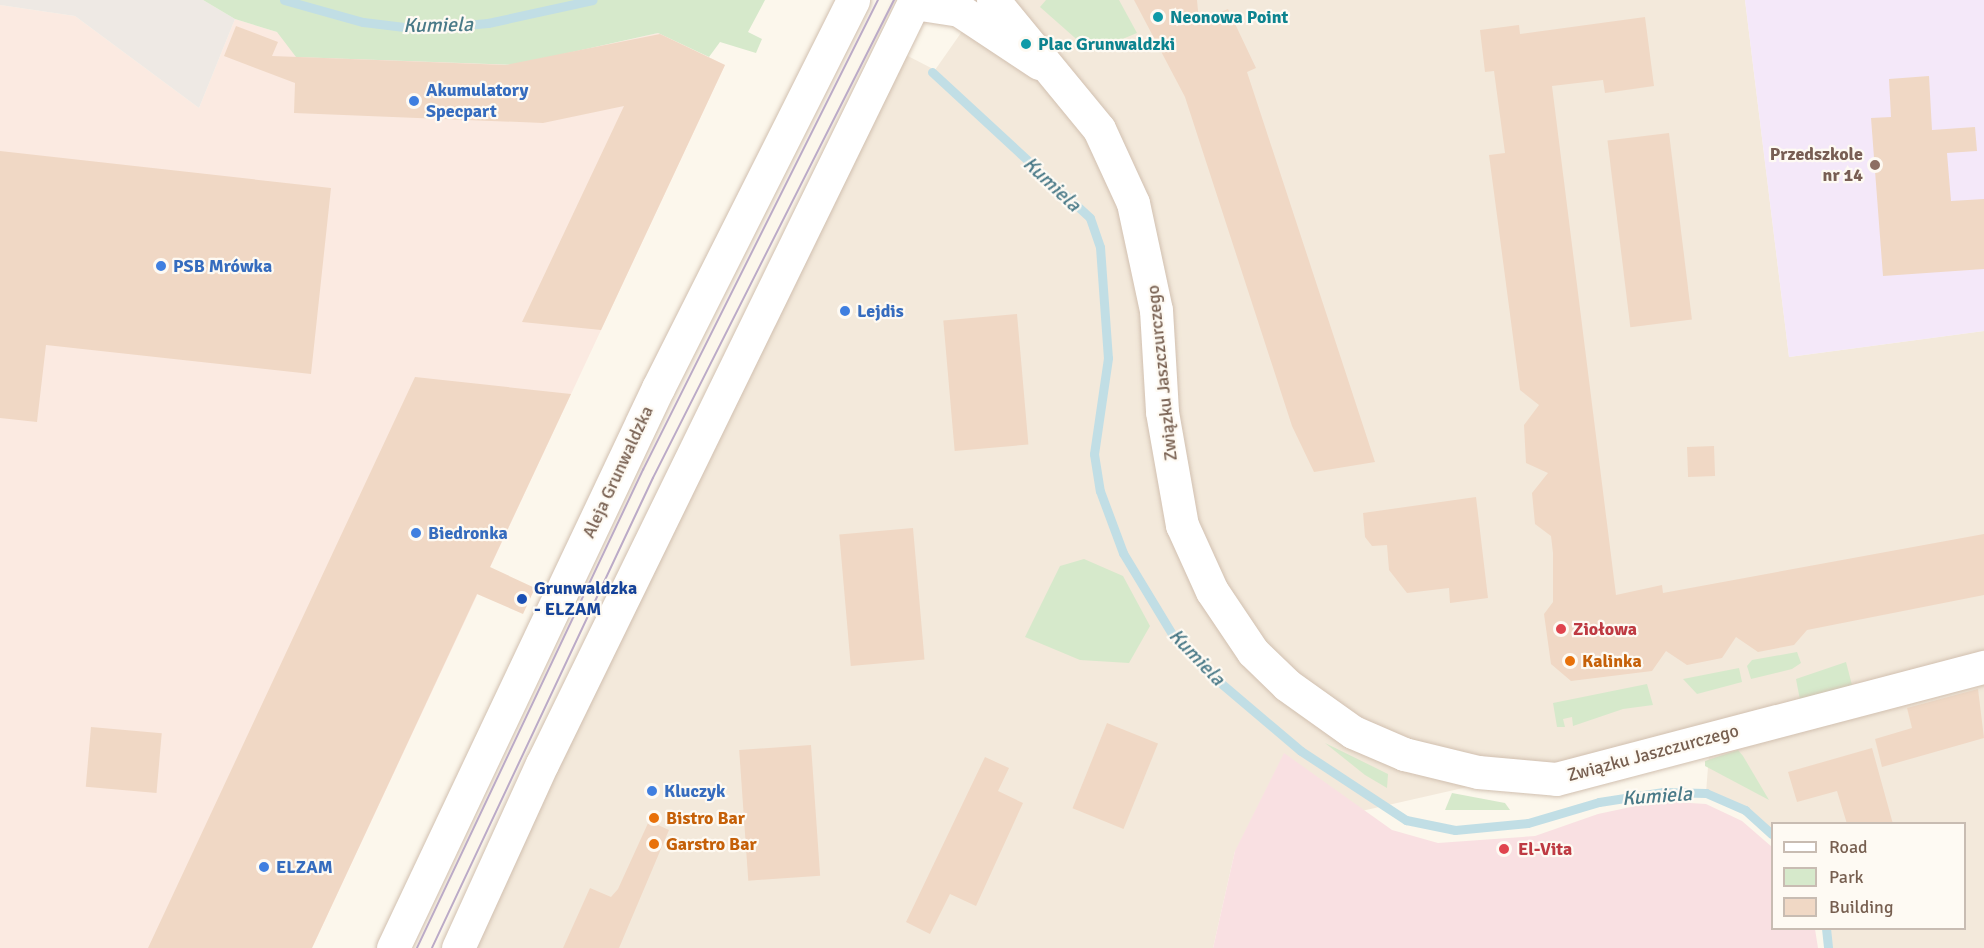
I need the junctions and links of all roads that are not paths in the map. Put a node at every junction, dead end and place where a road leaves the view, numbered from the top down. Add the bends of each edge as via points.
1 (853, 0) edge
2 (993, 0) edge
3 (914, 2) edge
4 (1057, 74) junction
5 (1984, 667) edge
6 (393, 948) edge
7 (458, 948) edge

1 - 6 main road, Aleja Grunwaldzka via 658,388
2 - 4 main road, Związku Jaszczurczego
3 - 4 main road, Związku Jaszczurczego via 959,10 992,36
3 - 7 main road via 542,764
4 - 5 main road, Związku Jaszczurczego via 1099,129 1133,203 1156,310 1162,412 1182,525 1212,591 1253,652 1287,685 1353,732 1404,754 1457,767 1556,779

